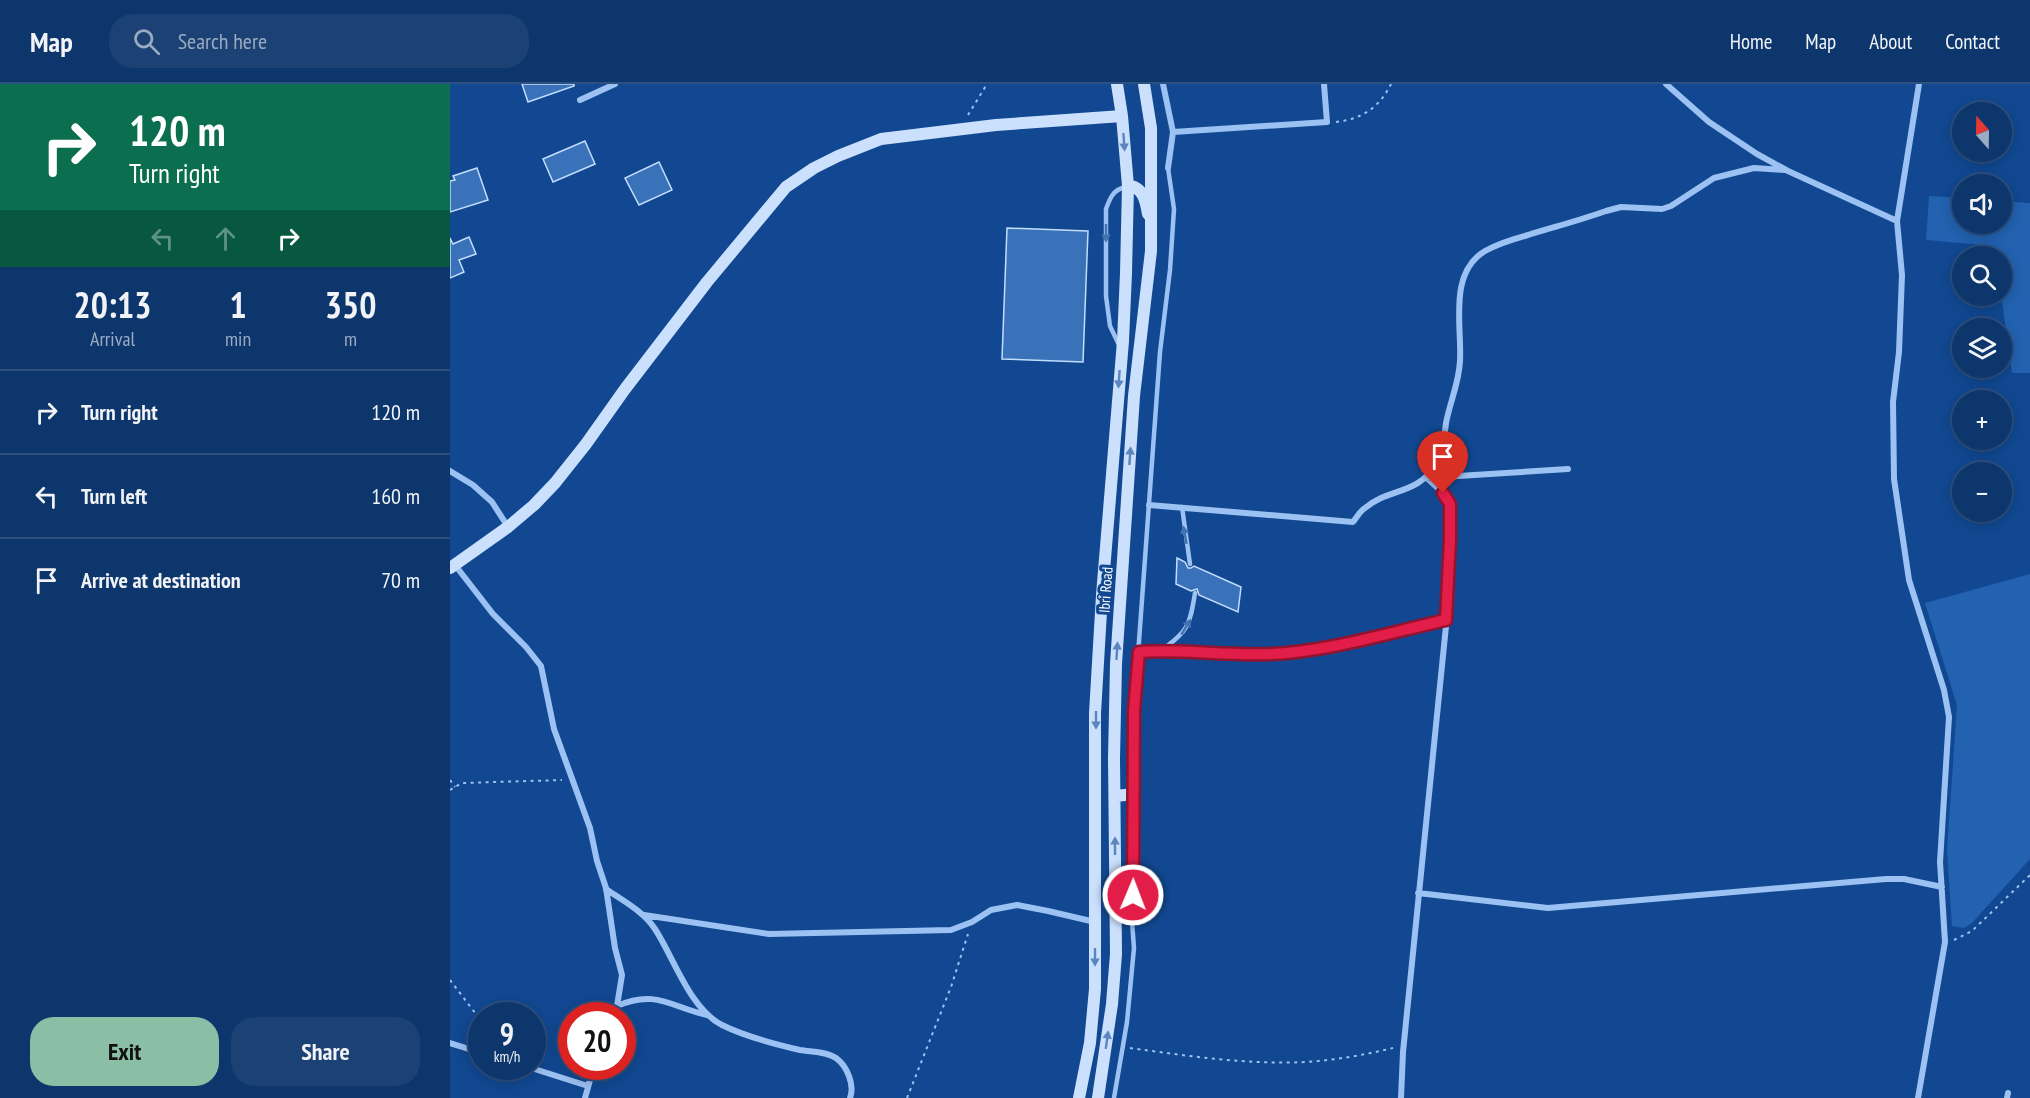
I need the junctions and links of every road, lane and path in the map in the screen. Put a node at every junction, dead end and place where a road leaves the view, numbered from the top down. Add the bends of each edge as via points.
1 (615, 84) edge
2 (987, 84) edge
3 (1117, 84) edge
4 (1144, 84) edge
5 (1162, 84) edge
6 (1324, 84) edge
7 (1391, 84) edge
8 (1666, 84) edge
9 (1919, 84) edge
10 (580, 100) dead end
11 (968, 116) dead end
12 (1122, 116) junction
13 (1327, 122) junction
14 (1173, 132) junction
15 (1168, 168) joint
16 (1788, 171) junction
17 (1128, 186) junction
18 (1897, 221) junction
19 (1151, 251) junction
20 (1122, 352) junction
21 (1568, 469) dead end
22 (450, 471) edge
23 (1427, 478) junction
24 (1149, 505) junction
25 (1182, 507) junction
26 (508, 527) junction
27 (1190, 564) dead end
28 (452, 566) edge
29 (1195, 593) dead end
30 (1446, 620) junction
31 (1160, 651) junction
32 (1139, 652) junction
33 (1230, 654) joint
34 (450, 780) edge
35 (573, 780) junction
36 (455, 787) junction
37 (450, 790) edge
38 (1135, 794) junction
39 (1115, 796) junction
40 (2030, 875) edge
41 (1942, 887) junction
42 (606, 888) junction
43 (1418, 892) junction
44 (644, 915) junction
45 (972, 922) junction
46 (1095, 923) junction
47 (1945, 942) junction
48 (450, 981) edge
49 (618, 1002) edge
50 (629, 1002) edge
51 (468, 1004) edge
52 (707, 1015) junction
53 (450, 1043) edge
54 (1403, 1046) junction
55 (1122, 1047) junction
56 (468, 1049) edge
57 (546, 1073) edge
58 (590, 1080) edge
59 (588, 1086) junction
60 (585, 1098) edge
61 (850, 1098) edge
62 (907, 1098) edge
63 (1079, 1098) edge
64 (1098, 1098) edge
65 (1114, 1098) edge
66 (1401, 1098) edge
67 (1918, 1098) edge

1 - 10 street
2 - 11 path
3 - 12 main road, Ibri Road
4 - 19 main road, Ibri Road via 1151,128
5 - 14 street
6 - 13 street
7 - 13 path via 1368,113
8 - 16 street via 1709,122
9 - 18 street
12 -> 17 main road, Ibri Road
12 - 26 main road via 996,125 881,140 838,156 786,187 707,282 555,483
13 - 14 street
14 - 15 street
15 - 24 lane via 1174,209
16 - 18 street
16 - 23 street via 1754,168 1732,172 1714,178 1671,206 1606,210 1503,242 1483,252 1463,278 1458,381 1443,446
17 - 19 main road via 1138,189 1144,198
17 - 20 main road, Ibri Road
17 -> 20 lane via 1118,189 1106,208 1106,296 1110,326
18 - 41 street via 1902,275 1893,402 1894,467 1909,580 1948,707
39 -> 19 main road, Ibri Road via 1116,664 1134,396
20 -> 46 main road, Ibri Road via 1095,713
21 - 23 street
22 - 26 street via 492,502
23 - 25 street via 1364,508 1353,522
23 - 30 street via 1450,504
24 - 25 street
24 - 32 lane
27 -> 25 lane
26 - 28 main road
28 - 35 street via 541,666 554,729
31 -> 29 lane via 1184,633
30 - 33 street via 1315,650
30 - 43 street
31 - 32 lane
31 - 33 lane
32 - 38 lane via 1134,710
34 - 36 path
35 - 36 path via 462,783
35 - 42 street
36 - 37 path
38 - 39 main road
38 - 55 lane via 1134,948
64 -> 39 main road, Ibri Road via 1116,954
40 - 47 path via 1972,931
41 - 43 street via 1886,879 1548,908
41 - 47 street
42 - 44 street
42 - 49 street via 622,975
43 - 54 street
44 - 45 street via 769,934 951,930
44 - 52 street
45 - 46 street via 991,910 1017,905
45 - 62 path
46 -> 63 main road, Ibri Road via 1095,989
47 - 67 street
48 - 51 path
50 - 52 street via 655,999
52 - 61 street via 743,1034 835,1057 851,1082
53 - 56 street
54 - 55 path via 1305,1062 1223,1059
54 - 66 street
55 - 65 lane
57 - 59 street
58 - 59 street
59 - 60 street

